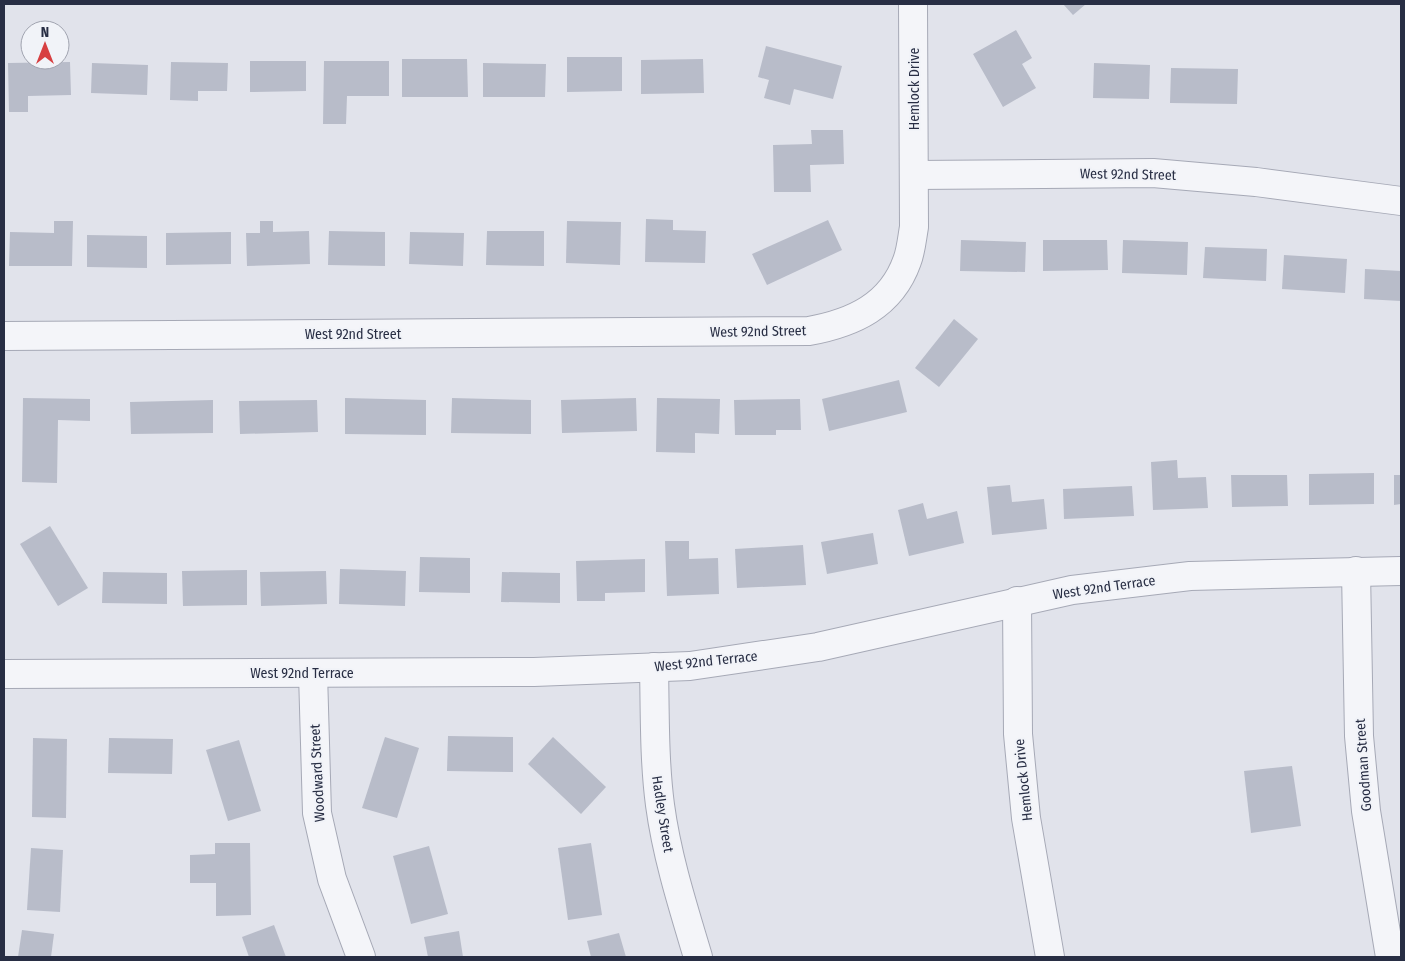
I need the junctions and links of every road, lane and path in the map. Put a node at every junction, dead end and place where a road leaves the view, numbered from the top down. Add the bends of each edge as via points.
1 (913, 4) edge
2 (914, 174) junction
3 (1401, 200) edge
4 (4, 336) edge
5 (1356, 571) junction
6 (1401, 571) edge
7 (1017, 601) junction
8 (654, 667) junction
9 (313, 673) junction
10 (4, 674) edge
11 (361, 957) edge
12 (698, 957) edge
13 (1050, 957) edge
14 (1390, 957) edge

1 - 2 street, Hemlock Drive
2 - 3 street, West 92nd Street via 1153,173
2 - 4 street, West 92nd Street via 914,227 907,261 896,284 869,312 837,326 809,331
5 - 6 street, West 92nd Terrace
5 - 7 street, West 92nd Terrace via 1190,576 1072,590
5 - 14 street, Goodman Street via 1359,726 1366,811
7 - 8 street, West 92nd Terrace via 818,647 690,666
7 - 13 street, Hemlock Drive via 1018,734 1026,818
8 - 9 street, West 92nd Terrace via 534,672
8 - 12 street, Hadley Street via 655,750 660,805 672,871
9 - 10 street, West 92nd Terrace
9 - 11 street, Woodward Street via 317,813 332,879

